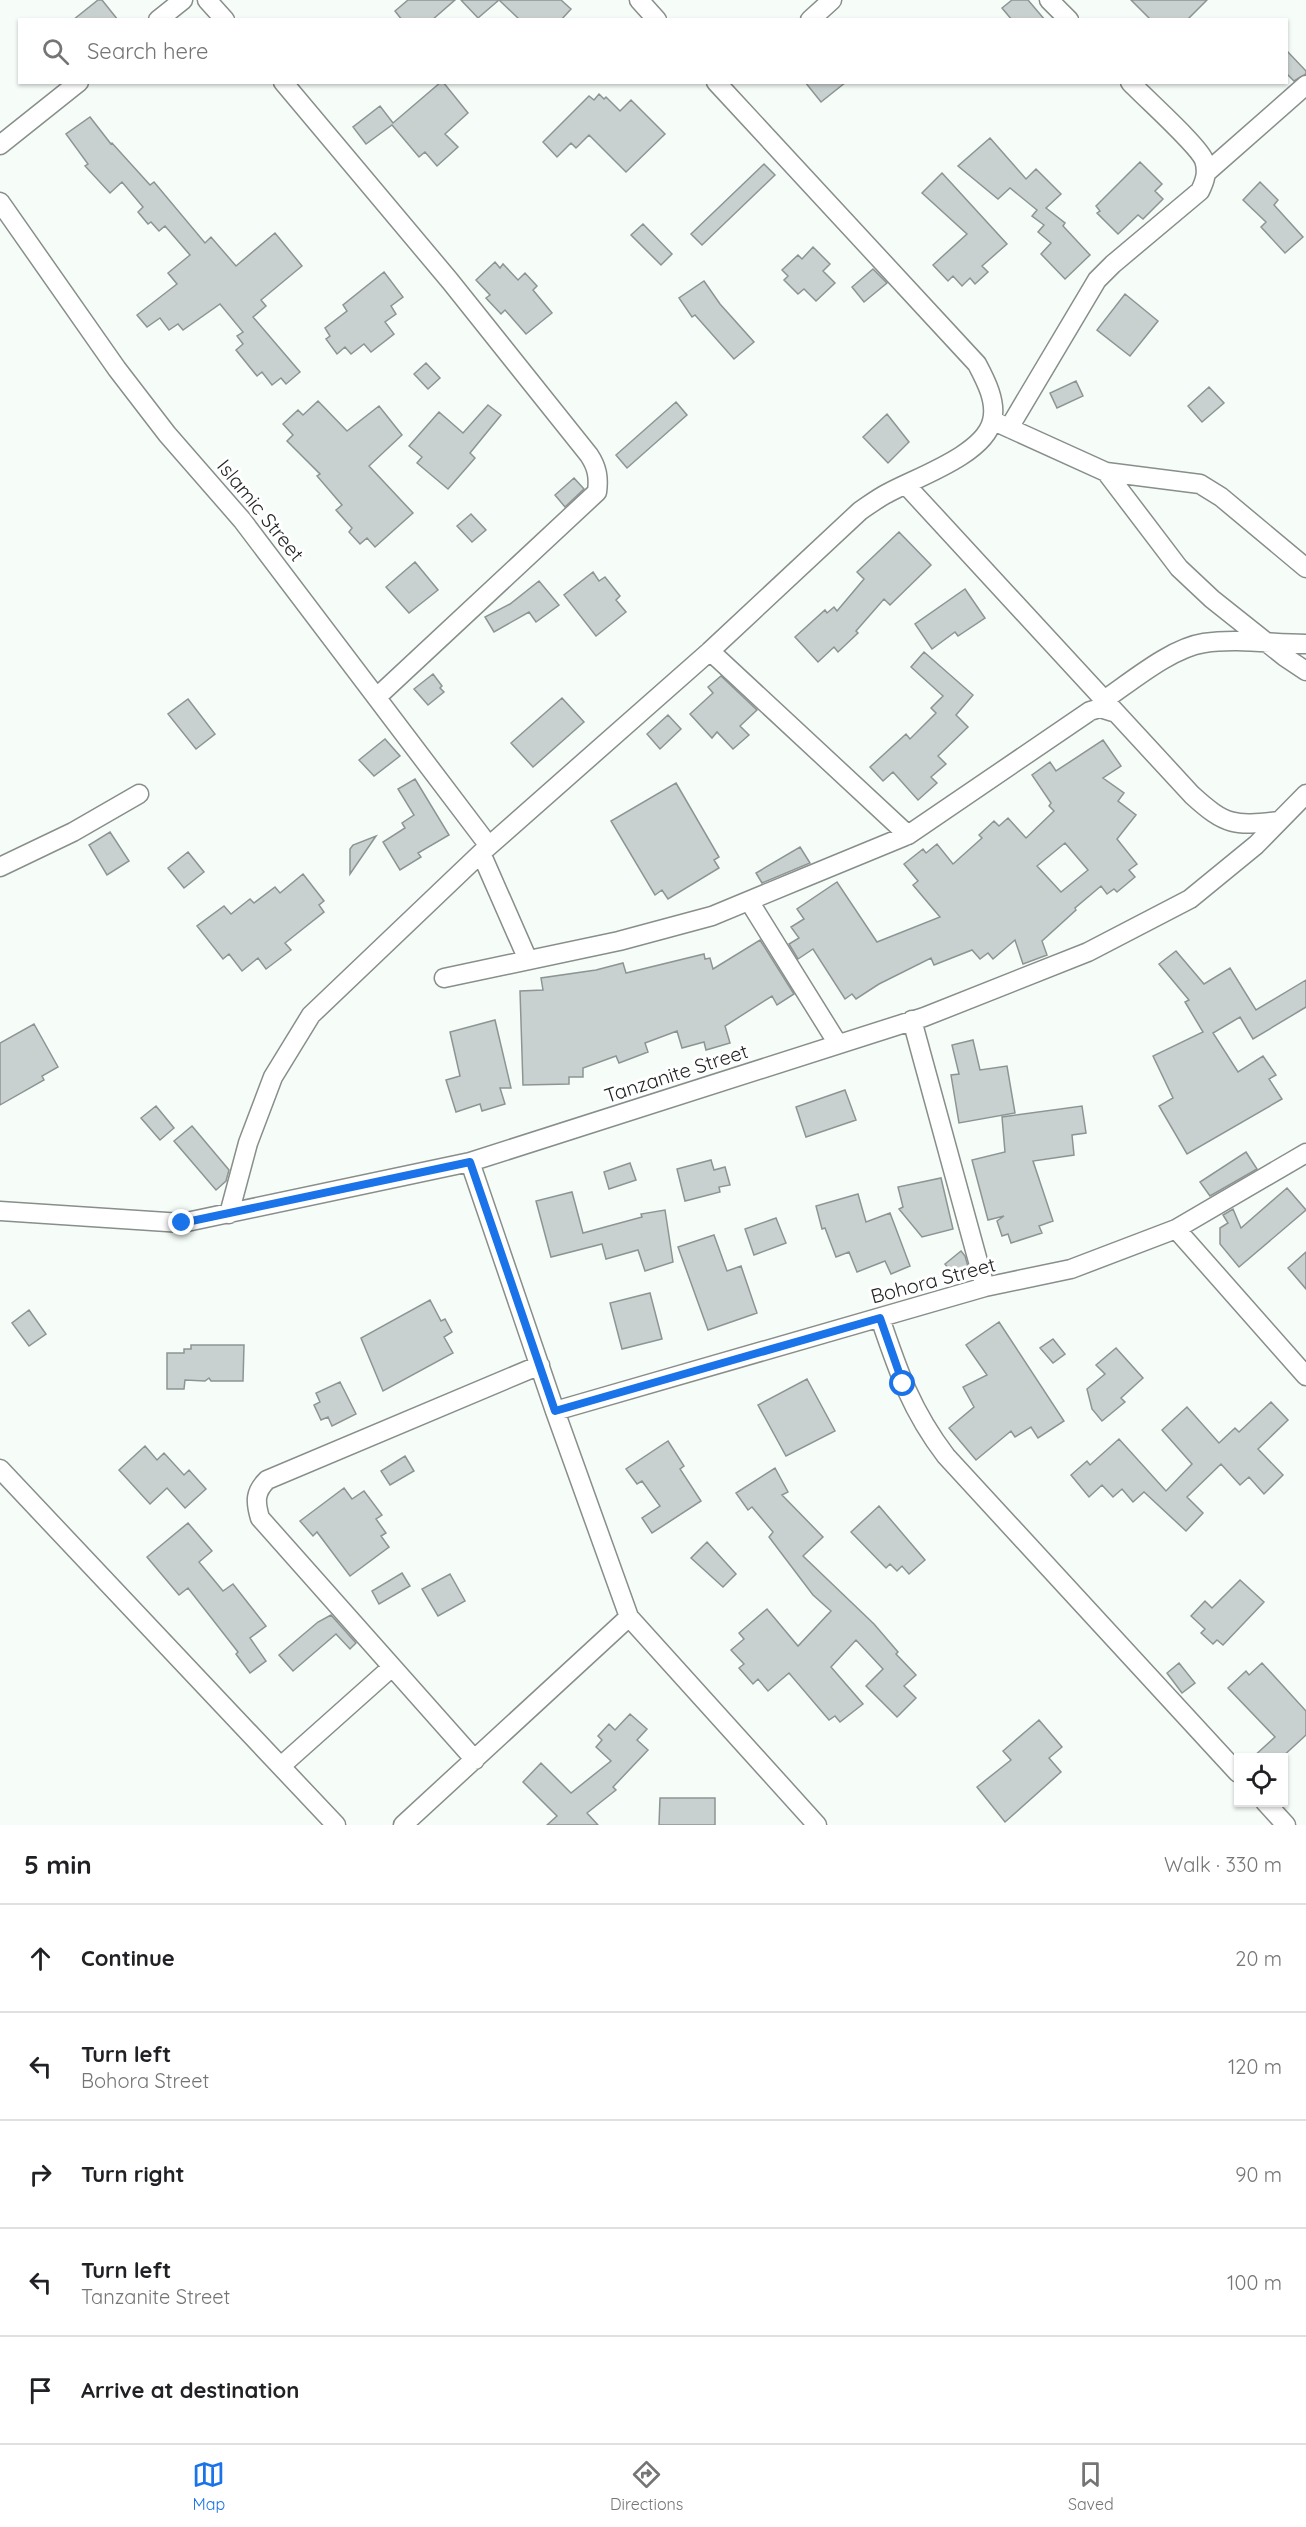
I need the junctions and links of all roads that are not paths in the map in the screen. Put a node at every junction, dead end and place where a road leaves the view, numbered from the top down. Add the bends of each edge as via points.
1 (183, 0) edge
2 (207, 0) edge
3 (639, 0) edge
4 (832, 0) edge
5 (1049, 0) edge
6 (160, 18) edge
7 (223, 18) edge
8 (655, 18) edge
9 (812, 18) edge
10 (1067, 18) edge
11 (76, 84) edge
12 (285, 84) edge
13 (1132, 84) edge
14 (1306, 85) edge
15 (727, 86) edge
16 (0, 145) edge
17 (1206, 173) junction
18 (0, 201) edge
19 (1000, 424) junction
20 (1106, 472) junction
21 (906, 485) junction
22 (1306, 568) edge
23 (1269, 644) junction
24 (1306, 644) edge
25 (710, 651) junction
26 (1306, 671) edge
27 (377, 697) junction
28 (1110, 706) junction
29 (139, 794) dead end
30 (1306, 794) edge
31 (1279, 821) junction
32 (908, 835) junction
33 (485, 849) junction
34 (0, 867) edge
35 (749, 901) junction
36 (528, 960) junction
37 (444, 978) dead end
38 (912, 1020) junction
39 (838, 1044) junction
40 (1306, 1153) edge
41 (470, 1162) junction
42 (0, 1210) edge
43 (229, 1214) junction
44 (1176, 1230) junction
45 (985, 1287) junction
46 (880, 1318) junction
47 (540, 1365) junction
48 (1306, 1376) edge
49 (555, 1411) junction
50 (0, 1469) edge
51 (629, 1617) junction
52 (392, 1667) junction
53 (475, 1760) junction
54 (281, 1766) junction
55 (1234, 1768) edge
56 (1269, 1807) edge
57 (336, 1825) edge
58 (403, 1825) edge
59 (817, 1825) edge
60 (1286, 1825) edge

1 - 6 street
2 - 7 street
3 - 8 street
4 - 9 street
5 - 10 street
11 - 16 street
12 - 27 street via 507,349 589,455 599,479 597,492
13 - 17 street via 1201,154
14 - 17 street
15 - 19 street via 977,364
17 - 19 street via 1200,191 1097,280
18 - 27 street, Islamic Street via 124,378 242,520
19 - 20 street
19 - 21 street via 968,451
20 - 22 street via 1200,484
20 - 23 street via 1179,568
21 - 25 street via 860,511
21 - 28 street
23 - 24 street
23 - 26 street
23 - 28 street via 1228,641 1202,643 1182,650 1153,666
25 - 32 street
25 - 33 street
27 - 33 street, Islamic Street
28 - 31 street via 1214,815 1240,824
28 - 32 street via 1090,711
29 - 34 street
30 - 31 street, Tanzanite Street
31 - 38 street, Tanzanite Street via 1190,899 1088,952
32 - 35 street
33 - 36 street, Islamic Street
33 - 43 street via 311,1015 273,1077 248,1143
35 - 36 street via 712,916 619,941
35 - 39 street
36 - 37 street
38 - 39 street, Tanzanite Street
38 - 45 street
39 - 41 street, Tanzanite Street
40 - 44 street, Bohora Street
41 - 43 street, Tanzanite Street
41 - 47 street
42 - 43 street, Tanzanite Street via 182,1223
44 - 45 street, Bohora Street via 1071,1269
44 - 48 street
45 - 46 street, Bohora Street
46 - 49 street, Bohora Street
46 - 55 street via 913,1408 946,1456
47 - 49 street
47 - 52 street via 267,1480 257,1490 260,1518
49 - 51 street
50 - 54 street
51 - 53 street
51 - 59 street
52 - 53 street
52 - 54 street
53 - 58 street
54 - 57 street
56 - 60 street

